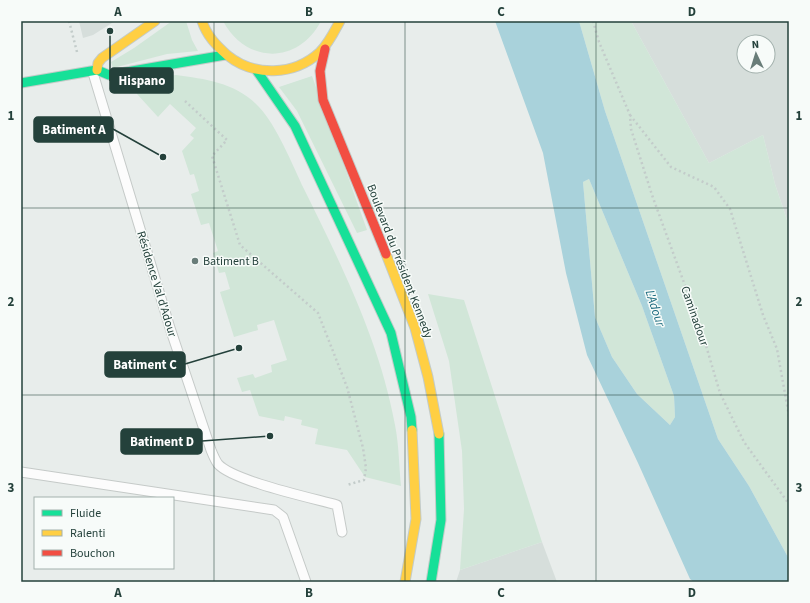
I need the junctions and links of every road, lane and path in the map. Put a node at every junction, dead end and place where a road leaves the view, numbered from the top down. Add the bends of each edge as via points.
1 (69, 21) edge
2 (155, 21) edge
3 (202, 21) edge
4 (340, 21) edge
5 (593, 21) edge
6 (325, 48) junction
7 (225, 55) junction
8 (95, 70) junction
9 (257, 70) junction
10 (83, 72) junction
11 (21, 83) edge
12 (185, 101) dead end
13 (630, 115) junction
14 (789, 416) edge
15 (21, 472) edge
16 (347, 486) dead end
17 (789, 504) edge
18 (342, 532) dead end
19 (306, 582) edge
20 (405, 582) edge
21 (431, 582) edge

1 - 10 path
2 - 8 main road via 102,58
3 - 7 main road via 212,41
4 - 6 main road via 336,33
5 - 13 path, Caminadour via 599,42
6 - 9 main road via 306,64 282,71
6 - 21 main road, Boulevard du Président Kennedy via 320,71 323,100 415,328 436,416 441,472 441,520
7 - 8 main road via 109,75
7 - 9 main road via 240,65
8 - 10 main road
8 - 18 lane, Résidence Val d'Adour via 170,328 211,450 219,464 231,473 337,505
9 - 20 main road via 295,126 391,333 411,417 416,520
10 - 11 main road
12 - 16 path via 227,140 212,156 240,245 318,313 347,387 363,448 366,468 364,480
13 - 14 path, Caminadour via 671,167 714,187 730,209 763,315 777,349
13 - 17 path, Caminadour via 631,130 652,195 702,332 720,393 744,442
15 - 19 lane via 274,510 283,517

